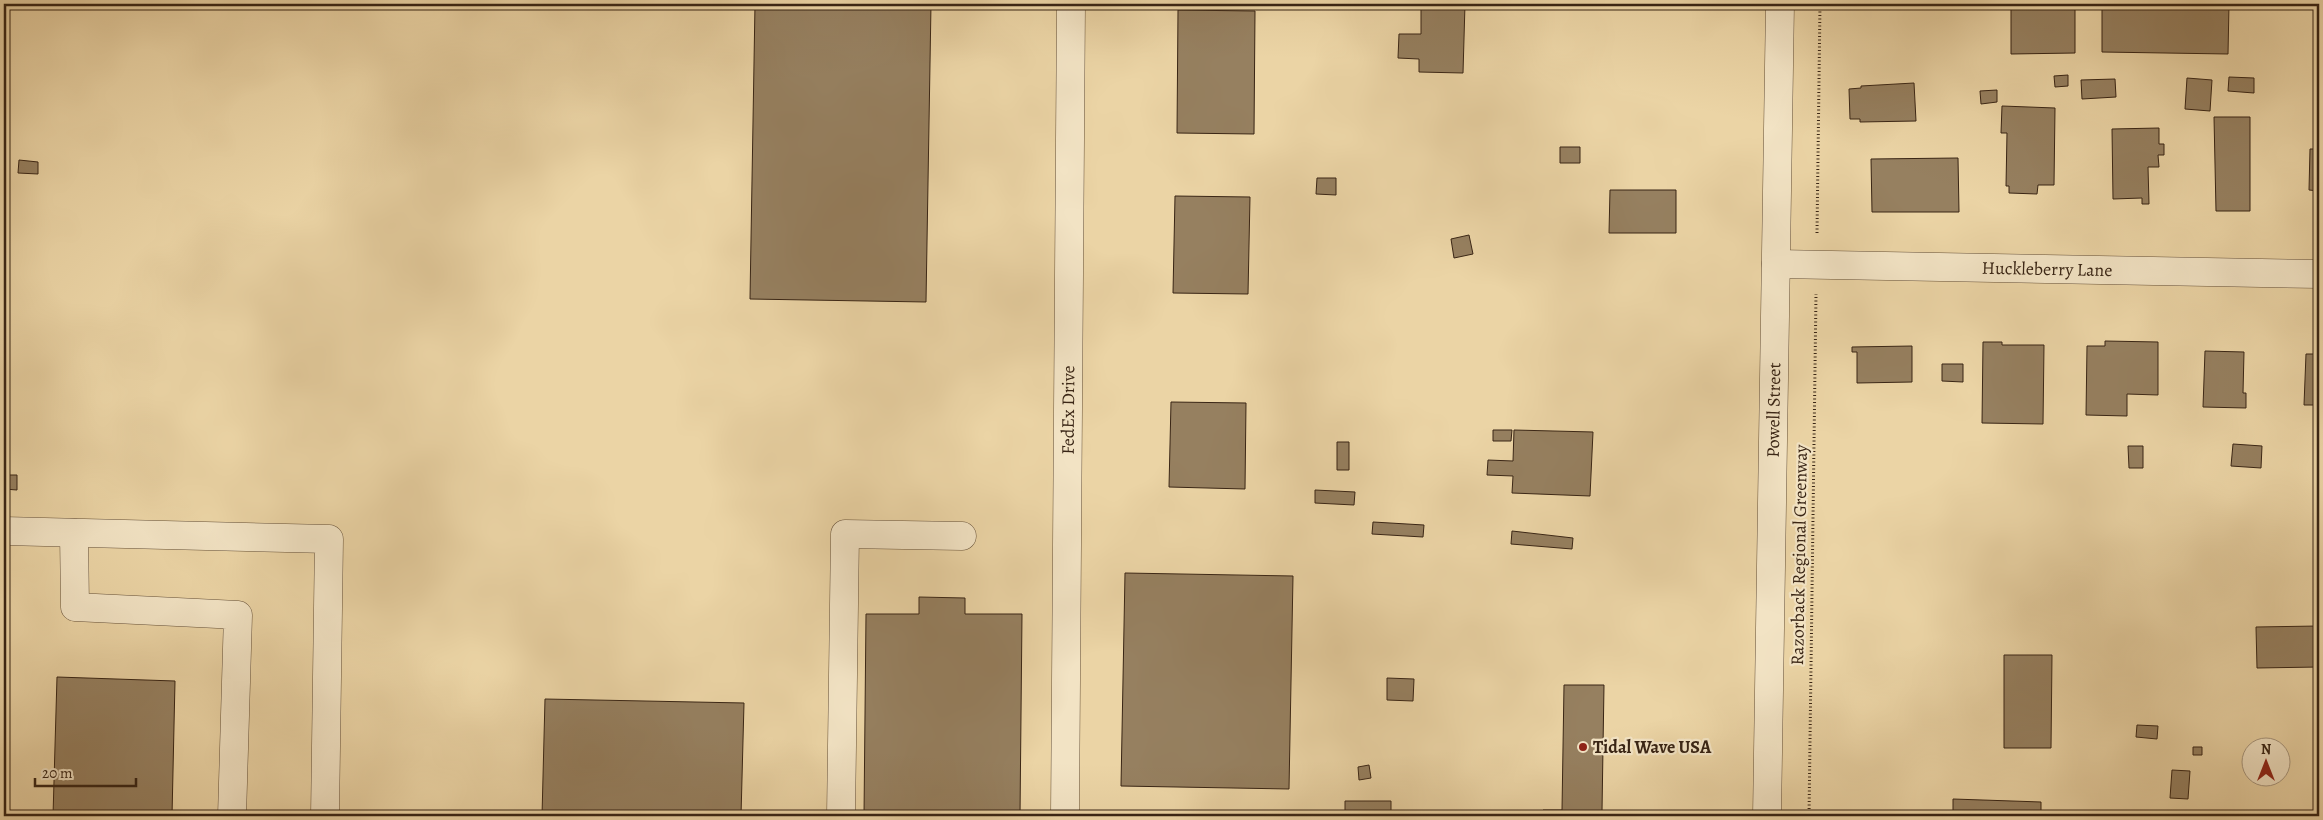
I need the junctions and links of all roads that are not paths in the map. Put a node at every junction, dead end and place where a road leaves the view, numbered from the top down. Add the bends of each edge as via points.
1 (1071, 4) edge
2 (1780, 4) edge
3 (1776, 264) junction
4 (2319, 274) edge
5 (4, 531) edge
6 (74, 533) junction
7 (962, 536) dead end
8 (232, 816) edge
9 (325, 816) edge
10 (841, 816) edge
11 (1065, 816) edge
12 (1767, 816) edge

1 - 11 street, FedEx Drive
2 - 3 street, Powell Street
3 - 4 street, Huckleberry Lane
3 - 12 street, Powell Street
5 - 6 street
6 - 8 street via 75,607 238,615
6 - 9 street via 329,539
7 - 10 street via 845,534

